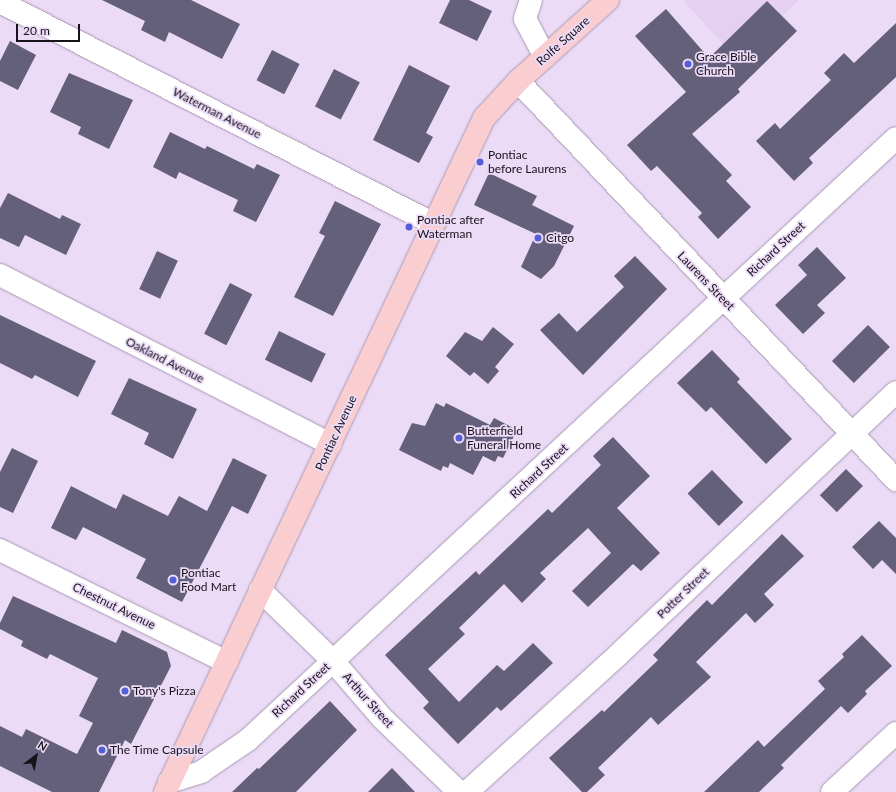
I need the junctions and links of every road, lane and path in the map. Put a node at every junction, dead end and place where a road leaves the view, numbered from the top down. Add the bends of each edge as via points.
1 (531, 0) edge
2 (608, 0) edge
3 (0, 2) edge
4 (545, 56) junction
5 (518, 81) junction
6 (896, 138) edge
7 (434, 224) junction
8 (0, 275) edge
9 (723, 298) junction
10 (896, 392) edge
11 (850, 434) junction
12 (330, 444) junction
13 (896, 480) edge
14 (0, 550) edge
15 (260, 590) junction
16 (333, 661) junction
17 (227, 662) junction
18 (896, 733) edge
19 (167, 787) edge
20 (459, 792) edge
21 (467, 792) edge
22 (832, 792) edge

1 - 4 street via 526,19
2 - 4 main road, Rolfe Square
3 - 7 street, Waterman Avenue
4 - 5 main road, Rolfe Square
5 - 7 main road, Pontiac Avenue via 484,118
5 - 9 street, Laurens Street
6 - 9 street, Richard Street
7 - 12 main road, Pontiac Avenue
8 - 12 street, Oakland Avenue
9 - 11 street, Laurens Street
9 - 16 street, Richard Street
10 - 11 street, Potter Street
11 - 13 street, Laurens Street
11 - 21 street, Potter Street via 619,654
12 - 15 main road, Pontiac Avenue
14 - 17 street, Chestnut Avenue
15 - 16 street, Arthur Street
15 - 17 main road, Pontiac Avenue
16 - 19 street, Richard Street via 229,754 201,772
16 - 20 street, Arthur Street via 382,718
17 - 19 main road, Pontiac Avenue
18 - 22 street

